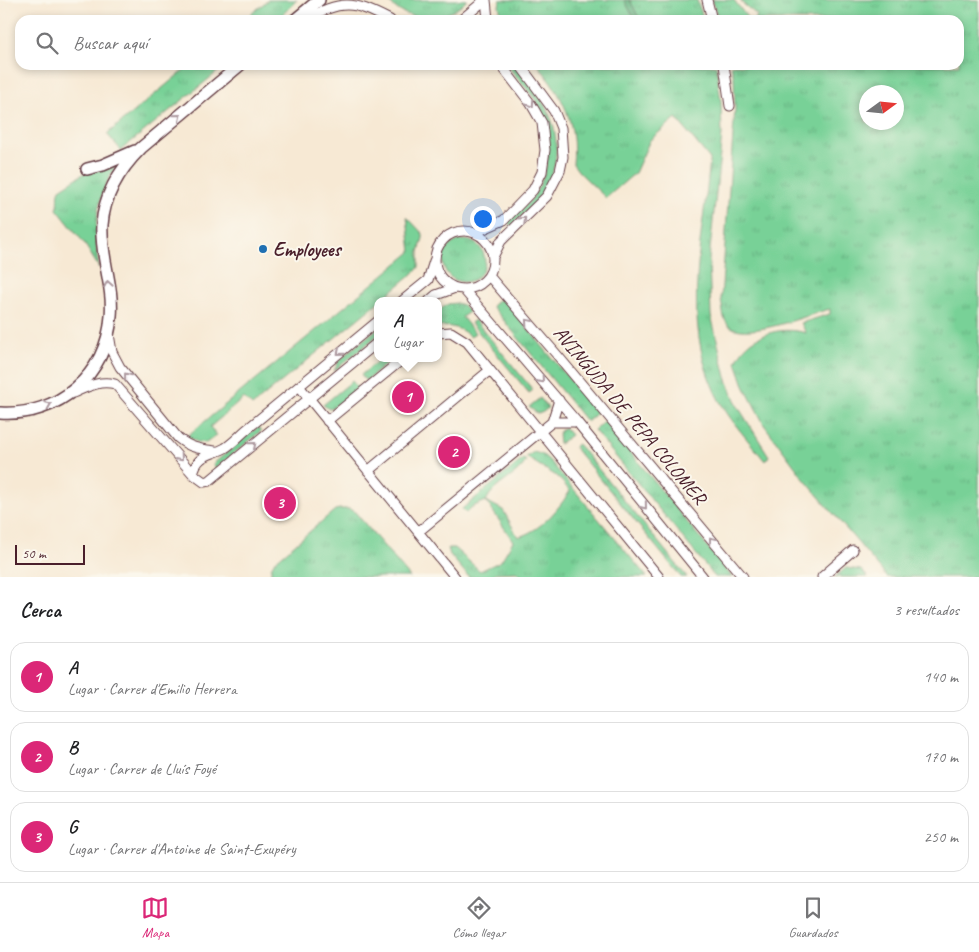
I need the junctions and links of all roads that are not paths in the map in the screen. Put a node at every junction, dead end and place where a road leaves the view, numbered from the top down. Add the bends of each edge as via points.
1 (319, 0) edge
2 (484, 0) edge
3 (707, 0) edge
4 (301, 15) edge
5 (313, 15) edge
6 (381, 15) edge
7 (467, 15) edge
8 (487, 15) edge
9 (711, 15) edge
10 (234, 70) edge
11 (505, 70) edge
12 (524, 70) edge
13 (725, 70) edge
14 (730, 106) dead end
15 (141, 148) junction
16 (87, 169) dead end
17 (475, 233) junction
18 (493, 257) junction
19 (434, 261) junction
20 (488, 276) junction
21 (460, 289) junction
22 (407, 297) edge
23 (433, 297) edge
24 (374, 324) edge
25 (109, 332) junction
26 (442, 333) edge
27 (374, 345) edge
28 (399, 362) edge
29 (490, 370) junction
30 (299, 386) junction
31 (70, 394) junction
32 (308, 398) junction
33 (559, 400) junction
34 (0, 413) edge
35 (158, 414) junction
36 (327, 421) junction
37 (149, 422) junction
38 (552, 422) junction
39 (577, 422) junction
40 (540, 431) junction
41 (217, 451) junction
42 (368, 471) junction
43 (193, 474) junction
44 (418, 532) junction
45 (853, 550) dead end
46 (454, 577) edge
47 (659, 577) edge
48 (703, 577) edge
49 (743, 577) edge
50 (822, 577) edge

1 - 4 main road
2 - 7 street
2 - 8 street
3 - 9 street
5 - 6 street via 345,2 359,3
15 -> 10 main road
11 -> 17 street via 542,123 545,150 542,172 533,190 504,220
18 -> 12 street via 501,241 547,196 560,171 563,157 561,128 554,111
13 - 14 street
15 - 16 main road
25 -> 15 main road via 112,316 102,240 104,210 116,180
17 - 18 street via 490,247
17 - 19 street via 454,232 445,237 435,252
18 - 20 street
19 - 21 street via 440,278
19 - 22 street via 428,280
20 - 21 street via 476,287
49 -> 20 street, AVINGUDA DE PEPA COLOMER
21 - 23 street
21 -> 33 street
24 -> 30 street
25 - 31 main road via 96,366
35 -> 25 street via 120,367 112,352
26 - 29 street via 457,334
27 - 32 street
28 - 36 street
29 - 40 street
29 - 42 street
30 - 32 street
30 - 41 street via 236,440
34 -> 31 main road via 33,410
31 - 37 street via 96,383 115,384
32 - 36 street
43 -> 32 street via 200,480 209,481
33 - 38 street
33 - 39 street
35 - 37 street
35 - 41 street via 186,445
36 - 42 street
37 -> 43 street
38 - 39 street
38 - 40 street
39 -> 48 street
40 - 44 street
40 - 47 street
41 - 43 street via 201,458 194,466
42 - 44 street
44 - 46 street
45 - 50 street

